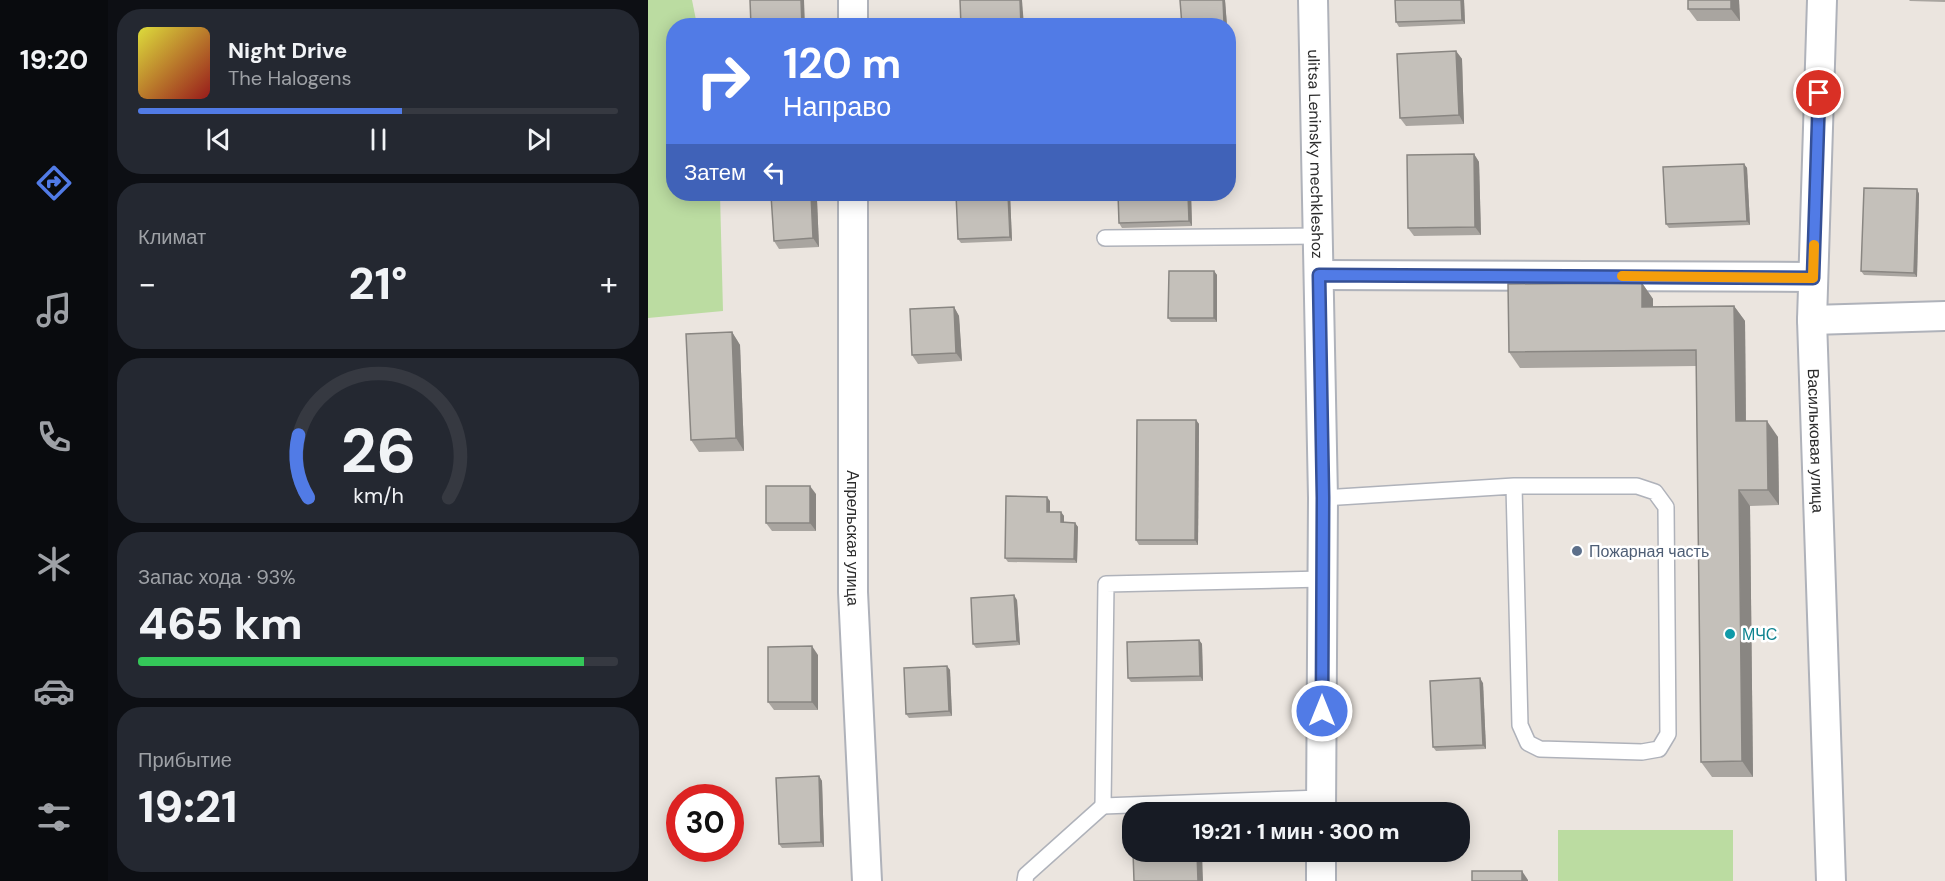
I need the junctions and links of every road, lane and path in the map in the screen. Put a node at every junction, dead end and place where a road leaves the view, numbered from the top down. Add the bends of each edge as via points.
1 (853, 0) edge
2 (1314, 0) edge
3 (1822, 0) edge
4 (853, 18) edge
5 (853, 201) edge
6 (1318, 236) junction
7 (1105, 238) dead end
8 (1319, 275) junction
9 (1813, 278) junction
10 (1945, 316) edge
11 (1812, 320) junction
12 (1514, 486) junction
13 (1323, 498) junction
14 (1323, 579) junction
15 (1321, 802) edge
16 (1103, 806) junction
17 (1122, 806) edge
18 (1321, 862) edge
19 (867, 881) edge
20 (1025, 881) edge
21 (1321, 881) edge
22 (1831, 881) edge

1 - 4 street
2 - 6 street, ulitsa Leninsky mechkleshoz
3 - 9 street, Васильковая улица
5 - 19 street, Апрельская улица via 853,592
6 - 7 lane
6 - 8 street, ulitsa Leninsky mechkleshoz
8 - 9 street
8 - 13 street, ulitsa Leninsky mechkleshoz
9 - 11 street, Васильковая улица
10 - 11 street
11 - 22 street, Васильковая улица
12 - 12 lane via 1520,725 1528,743 1540,749 1659,749 1668,734 1666,507 1655,492 1637,486
12 - 13 lane
13 - 14 street, ulitsa Leninsky mechkleshoz
14 - 15 street, ulitsa Leninsky mechkleshoz
14 - 16 lane via 1106,584
16 - 17 lane
16 - 20 lane via 1026,875
18 - 21 street

